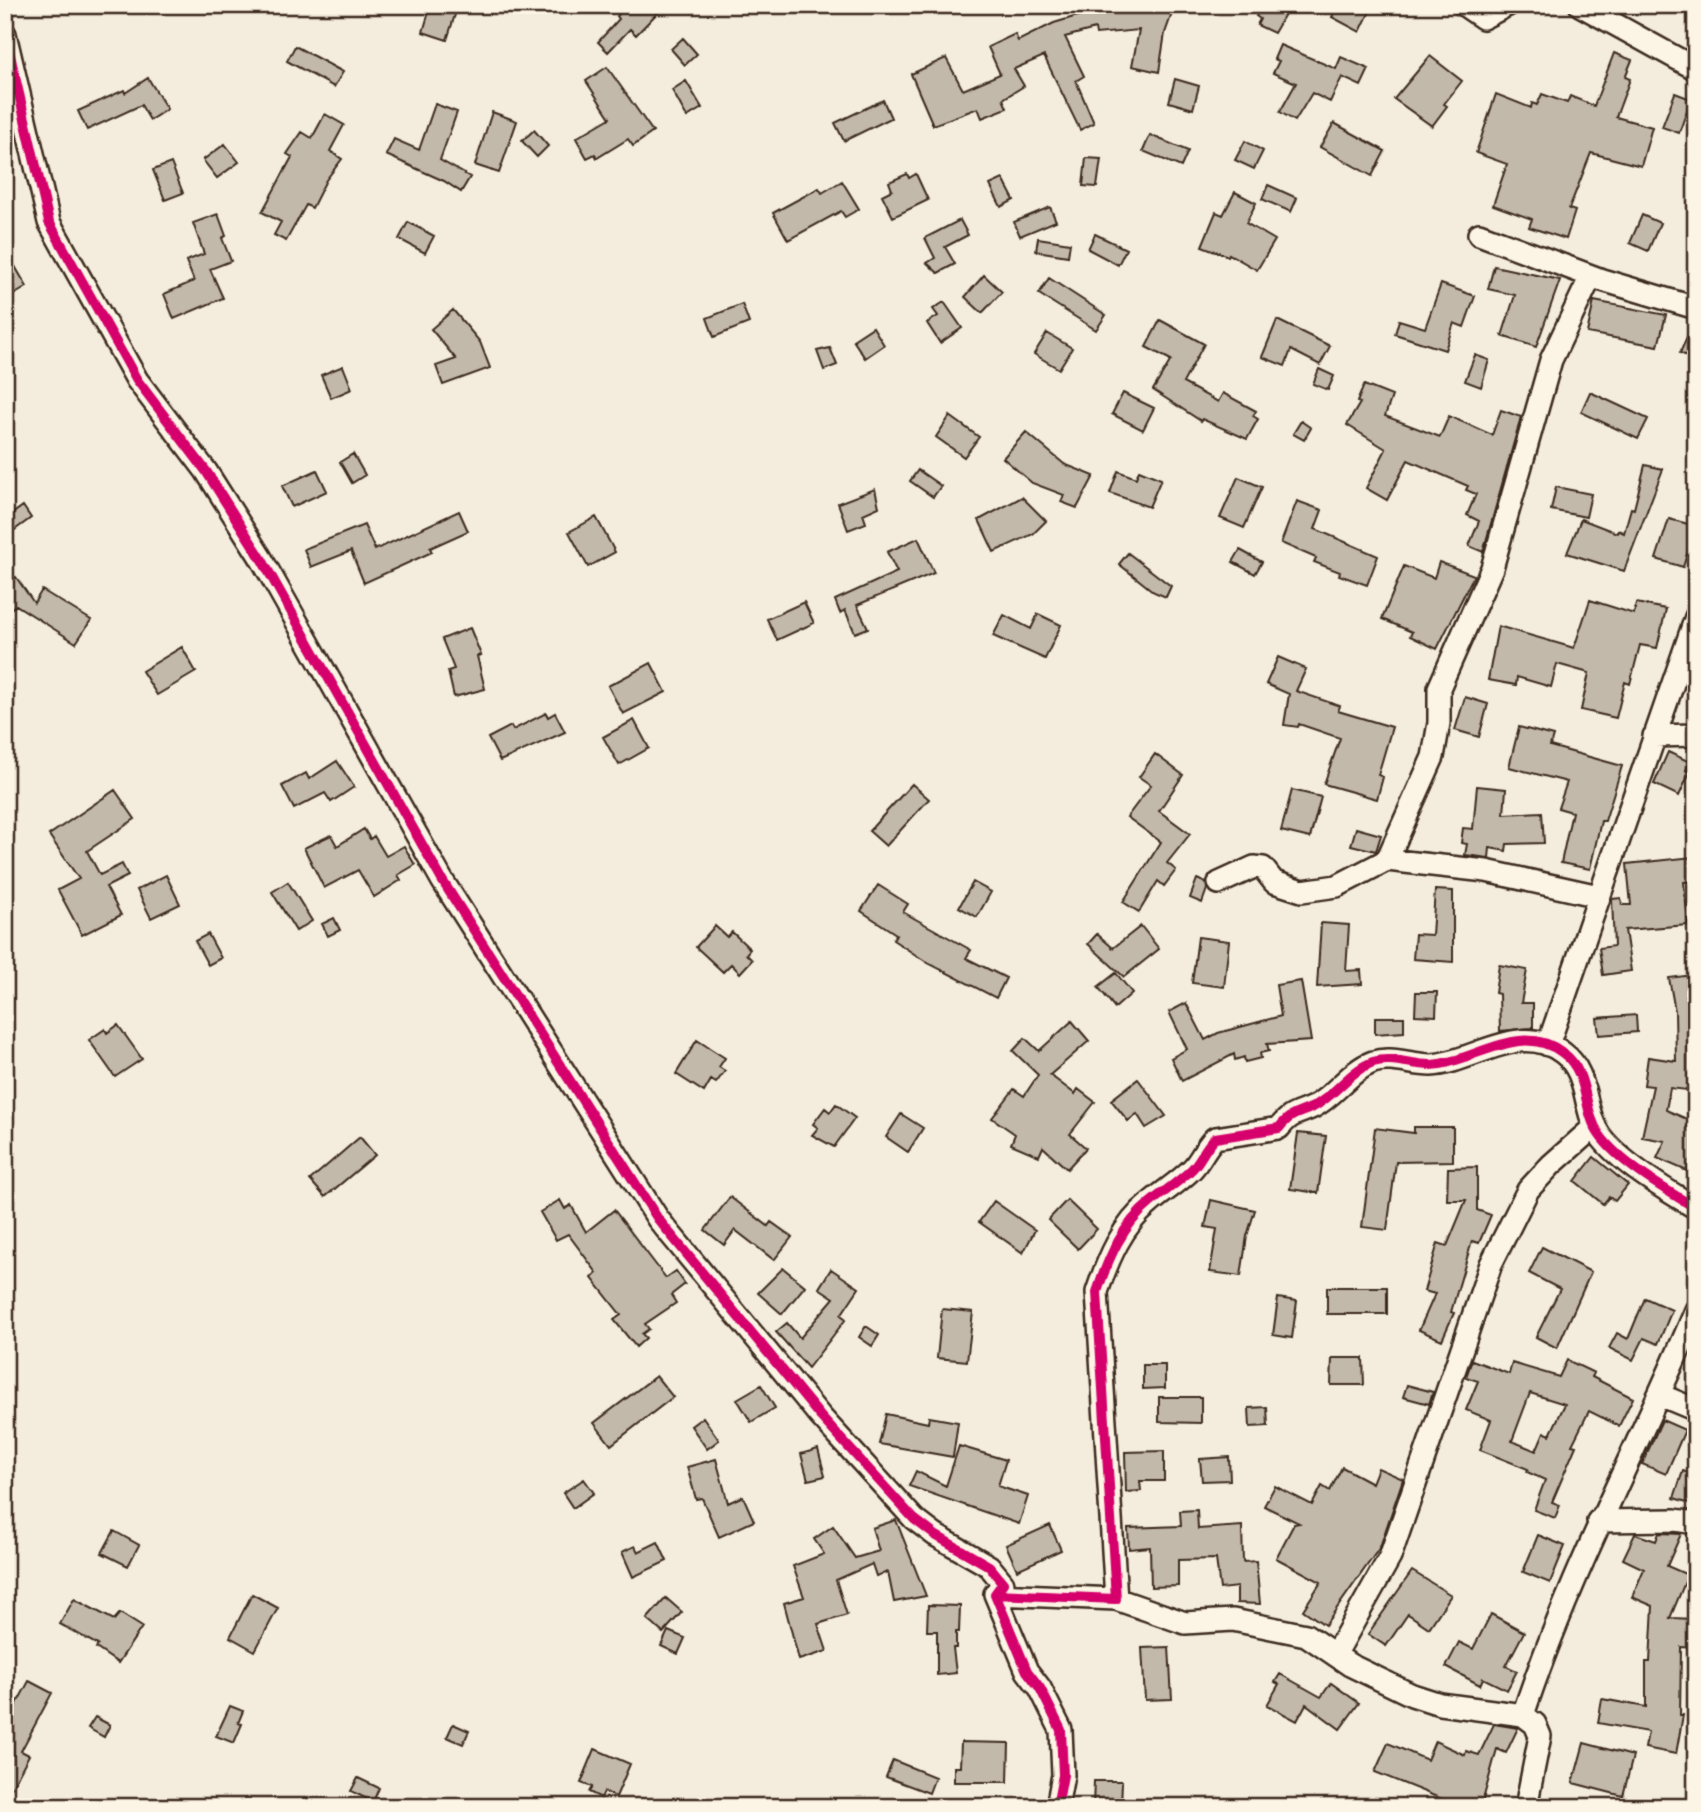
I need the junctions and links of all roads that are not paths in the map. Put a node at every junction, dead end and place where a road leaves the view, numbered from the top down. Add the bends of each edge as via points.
1 (1464, 5) edge
2 (1508, 5) edge
3 (1580, 5) edge
4 (5, 34) edge
5 (1696, 69) edge
6 (1479, 234) dead end
7 (1591, 276) junction
8 (1696, 308) edge
9 (1696, 617) edge
10 (1696, 735) edge
11 (1654, 736) junction
12 (1387, 860) junction
13 (1219, 883) dead end
14 (1599, 897) junction
15 (1548, 1045) junction
16 (1595, 1126) junction
17 (1696, 1208) edge
18 (1696, 1310) edge
19 (1660, 1395) junction
20 (1696, 1409) edge
21 (1598, 1521) junction
22 (1696, 1523) edge
23 (995, 1594) junction
24 (1116, 1599) junction
25 (1335, 1655) junction
26 (1522, 1715) junction
27 (1057, 1807) edge
28 (1526, 1807) edge

1 - 2 street via 1483,18
3 - 5 street
4 - 23 street via 49,222 137,380 206,471 261,558 442,880 658,1219 820,1416 914,1519 989,1566 1003,1583
6 - 7 street
7 - 8 street
7 - 12 street via 1551,360 1492,568 1439,688 1433,757
9 - 11 street
10 - 11 street
11 - 14 street
12 - 13 street via 1337,886 1302,891 1274,882 1264,868 1254,867
12 - 14 street via 1486,871
14 - 15 street
15 - 16 street via 1574,1064
15 - 24 street via 1502,1044 1431,1065 1386,1060 1369,1064 1314,1107 1290,1114 1279,1128 1215,1138 1192,1169 1126,1228 1097,1292
16 - 17 street via 1619,1154
16 - 25 street via 1528,1190 1491,1264 1390,1557
18 - 19 street
19 - 20 street
19 - 21 street
21 - 22 street
21 - 26 street
23 - 24 street
23 - 27 street via 1027,1671 1061,1730 1063,1775
24 - 25 street via 1185,1623 1233,1620 1306,1635
25 - 26 street via 1412,1695 1440,1704
26 - 28 street via 1535,1724 1540,1736

